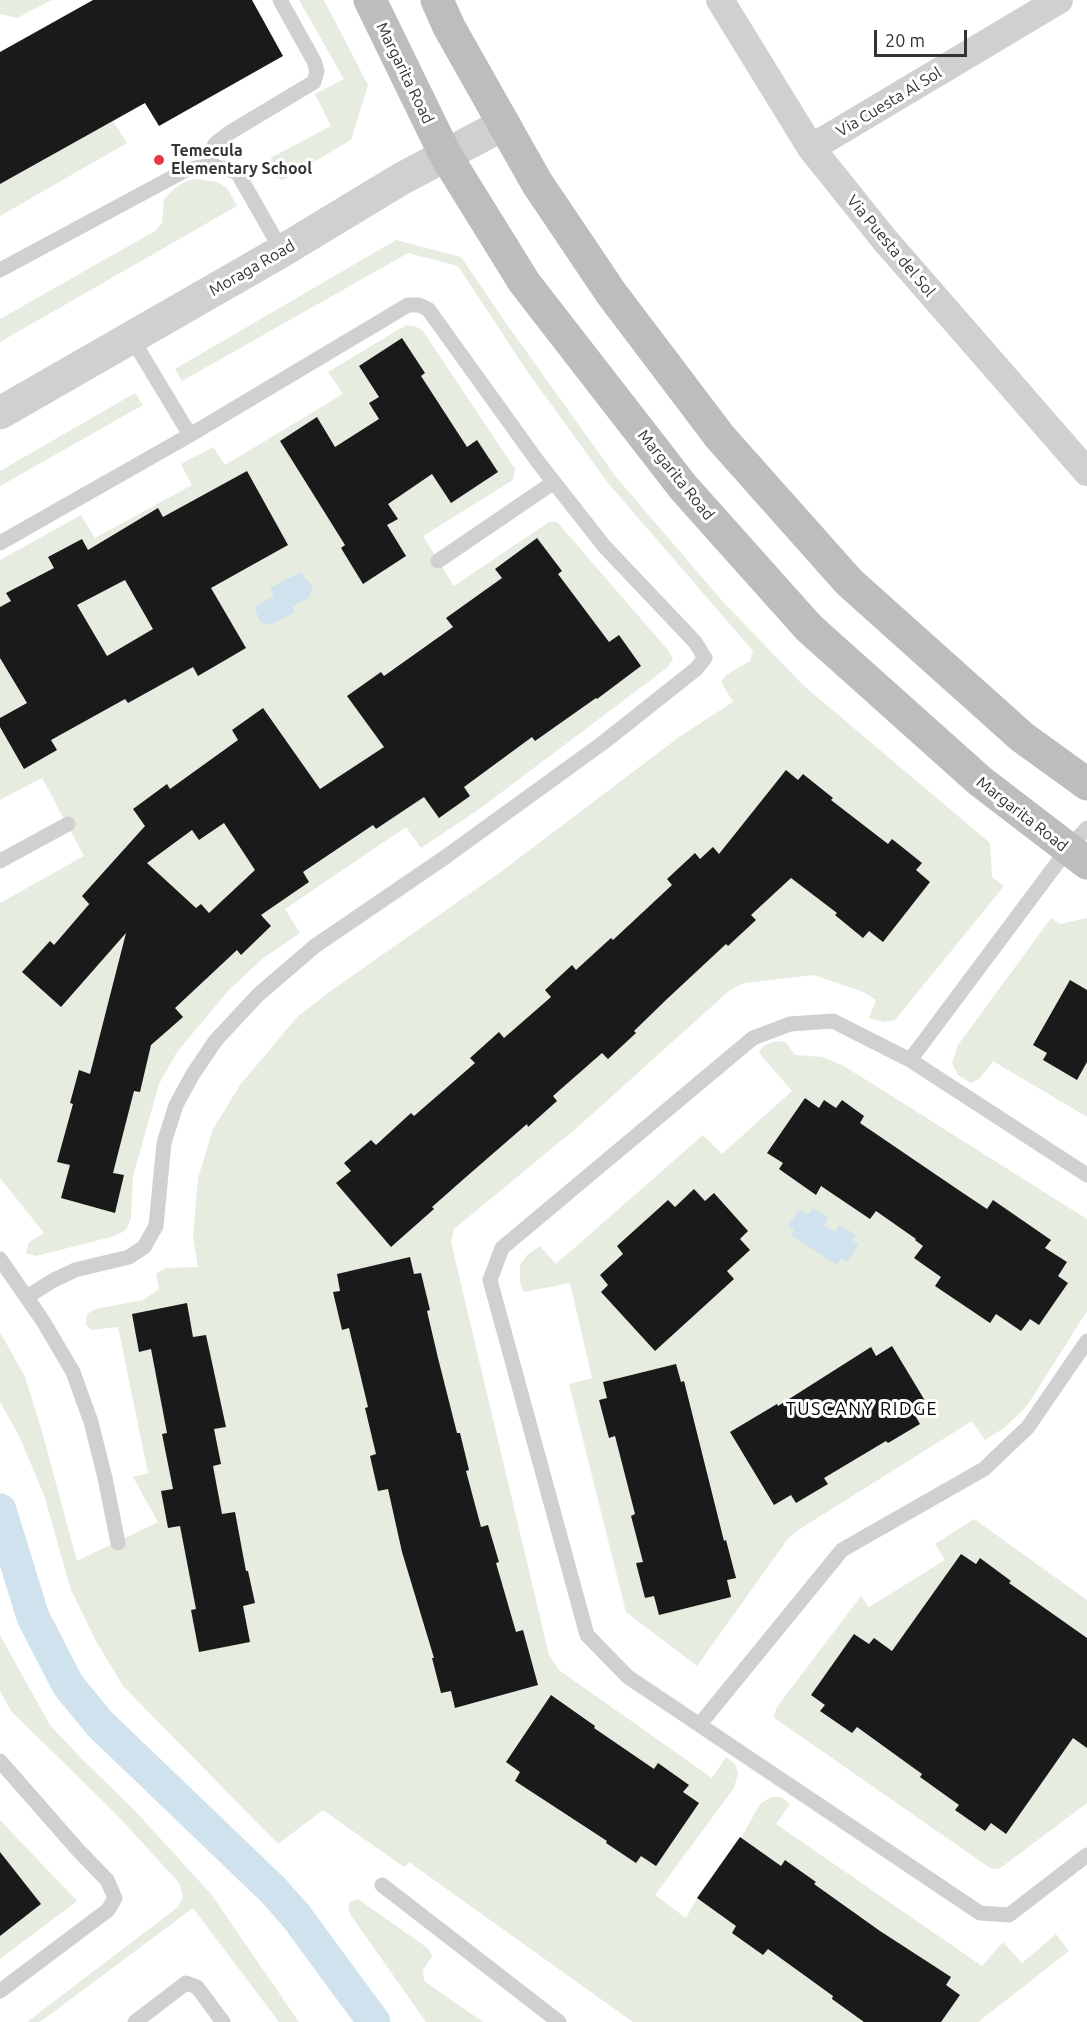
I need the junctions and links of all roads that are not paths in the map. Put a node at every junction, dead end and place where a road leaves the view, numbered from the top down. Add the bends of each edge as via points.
1 (280, 0) edge
2 (369, 0) edge
3 (437, 0) edge
4 (720, 0) edge
5 (1059, 0) edge
6 (504, 124) junction
7 (811, 148) junction
8 (446, 156) junction
9 (210, 165) junction
10 (282, 251) junction
11 (0, 270) edge
12 (131, 337) junction
13 (0, 413) edge
14 (190, 435) junction
15 (1087, 472) edge
16 (554, 482) junction
17 (0, 543) edge
18 (438, 561) dead end
19 (1087, 784) edge
20 (68, 824) dead end
21 (1080, 847) edge
22 (0, 861) edge
23 (910, 1060) junction
24 (1087, 1175) edge
25 (0, 1259) edge
26 (27, 1298) junction
27 (1087, 1341) edge
28 (118, 1543) dead end
29 (700, 1724) junction
30 (0, 1761) edge
31 (1087, 1855) edge
32 (382, 1885) dead end
33 (0, 1991) edge
34 (135, 2022) edge
35 (223, 2022) edge
36 (559, 2022) edge

1 - 9 lane via 314,61 314,82 215,144
2 - 8 main road, Margarita Road
3 - 6 main road via 448,27
4 - 7 street, Via Puesta del Sol
5 - 7 street, Via Cuesta Al Sol
6 - 8 street, Moraga Road
6 - 19 main road via 537,183 611,292 720,437 849,582 1022,737
7 - 15 street, Via Puesta del Sol via 884,239
8 - 10 street, Moraga Road
8 - 21 main road, Margarita Road via 524,282 683,488 809,627 980,781
9 - 10 lane via 237,172
9 - 11 lane via 186,170
10 - 12 street, Moraga Road
12 - 13 street, Moraga Road
12 - 14 lane
14 - 16 lane via 408,305 418,305 428,309
14 - 17 lane
16 - 18 lane
16 - 26 lane via 604,546 695,642 705,658 604,742 315,946 258,995 216,1040 176,1105 164,1143 156,1226 144,1247 129,1257 75,1270
20 - 22 lane
21 - 23 lane
23 - 24 lane
23 - 29 lane via 833,1021 790,1024 753,1038 502,1248 490,1281 587,1635 628,1677
25 - 26 lane
26 - 28 lane via 73,1372 91,1422
27 - 29 lane via 1028,1427 984,1469 842,1550
29 - 31 lane via 980,1913 1009,1915
30 - 33 lane via 107,1880 115,1898 108,1910
32 - 36 lane
34 - 35 lane via 186,1983 197,1987

